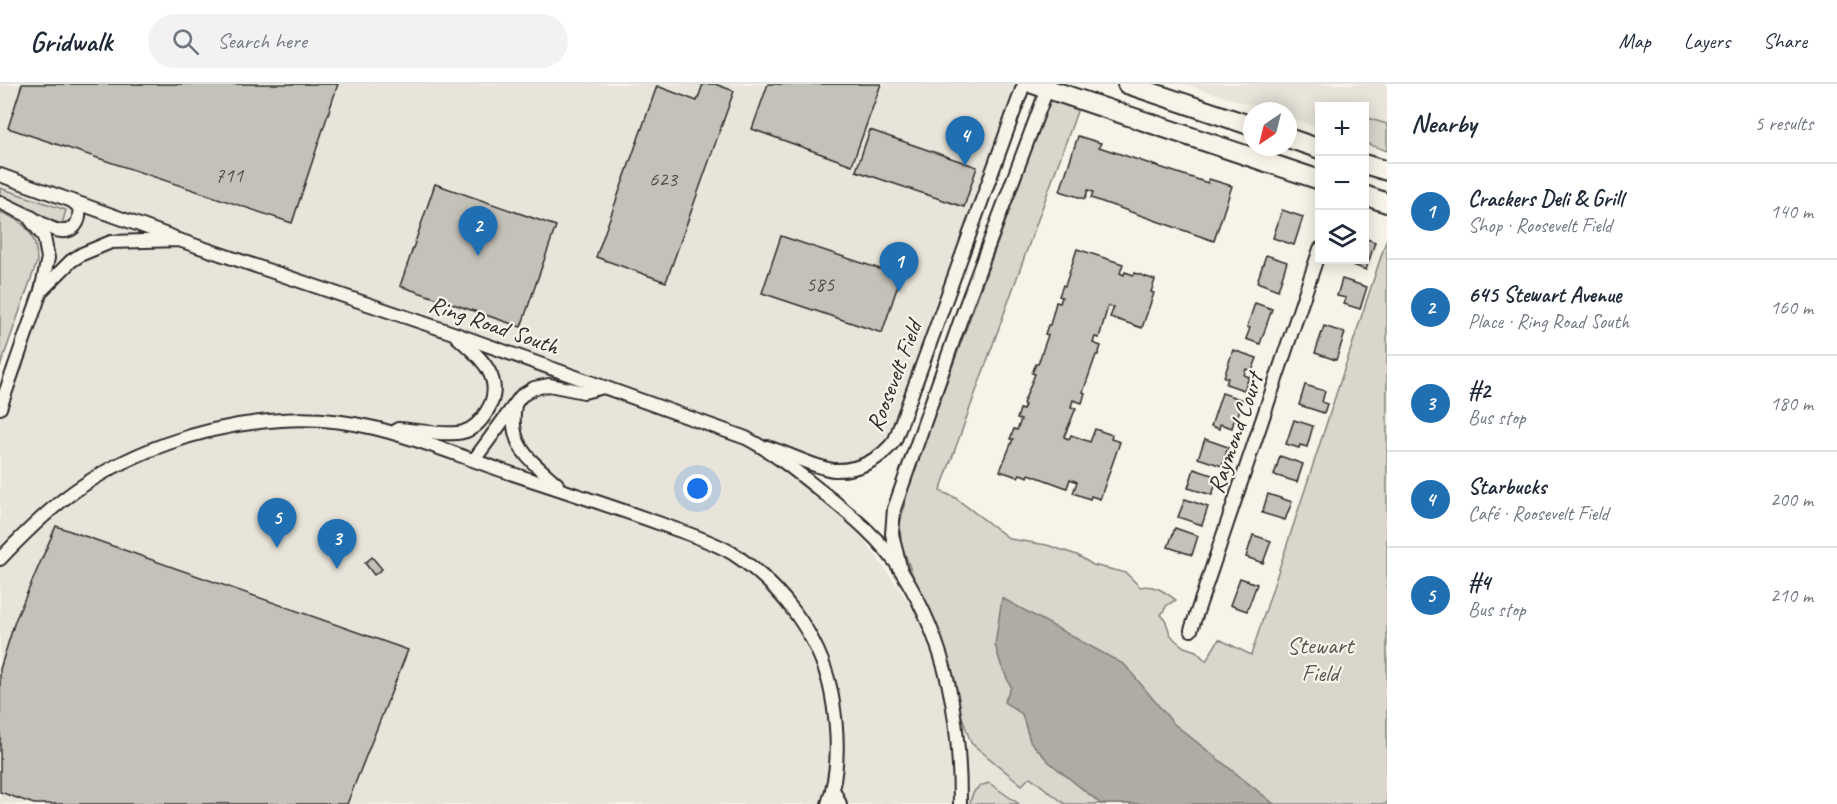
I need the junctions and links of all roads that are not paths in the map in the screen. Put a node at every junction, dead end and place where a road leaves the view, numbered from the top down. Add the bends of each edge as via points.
1 (1024, 84) edge
2 (1127, 84) edge
3 (1043, 86) edge
4 (1243, 123) edge
5 (1297, 141) edge
6 (1315, 147) edge
7 (1369, 165) edge
8 (1387, 171) edge
9 (0, 175) edge
10 (1315, 178) edge
11 (1369, 196) edge
12 (66, 197) junction
13 (0, 202) edge
14 (1387, 203) edge
15 (27, 215) junction
16 (179, 240) junction
17 (1315, 264) edge
18 (41, 291) junction
19 (453, 333) junction
20 (605, 387) junction
21 (515, 404) junction
22 (0, 408) edge
23 (382, 428) junction
24 (757, 444) junction
25 (474, 460) junction
26 (561, 488) junction
27 (0, 559) edge
28 (901, 571) junction
29 (1191, 630) dead end
30 (832, 789) junction
31 (958, 800) edge
32 (828, 804) edge
33 (840, 804) edge

1 - 24 street, Roosevelt Field via 895,440 868,464 833,470
2 - 4 main road
3 - 10 main road
3 - 28 street, Roosevelt Field via 894,509 892,534
5 - 6 main road
7 - 8 main road
9 - 12 street
11 - 14 main road
12 - 15 street via 80,211 77,224 69,230 55,230
12 - 16 street
13 - 15 street
15 - 18 street via 44,237 48,258
16 - 18 street, Ring Road South via 111,242 71,261
16 - 19 street, Ring Road South
17 - 29 street, Raymond Court
18 - 22 street
19 - 20 street, Ring Road South
19 - 23 street via 481,359 492,378 491,401 482,419 457,432
20 - 21 street via 584,392 549,385 534,388
20 - 24 street, Ring Road South
21 - 25 street
21 - 26 street via 512,425 518,446
23 - 25 street
23 - 27 street via 327,420 272,420 202,433 146,452 113,467 64,499
24 - 28 street, Ring Road South via 838,504
25 - 26 street
26 - 30 street via 713,543 753,568 776,589 804,625 828,676 837,736
28 - 31 street via 921,608 946,672 959,747
30 - 32 street
30 - 33 street

